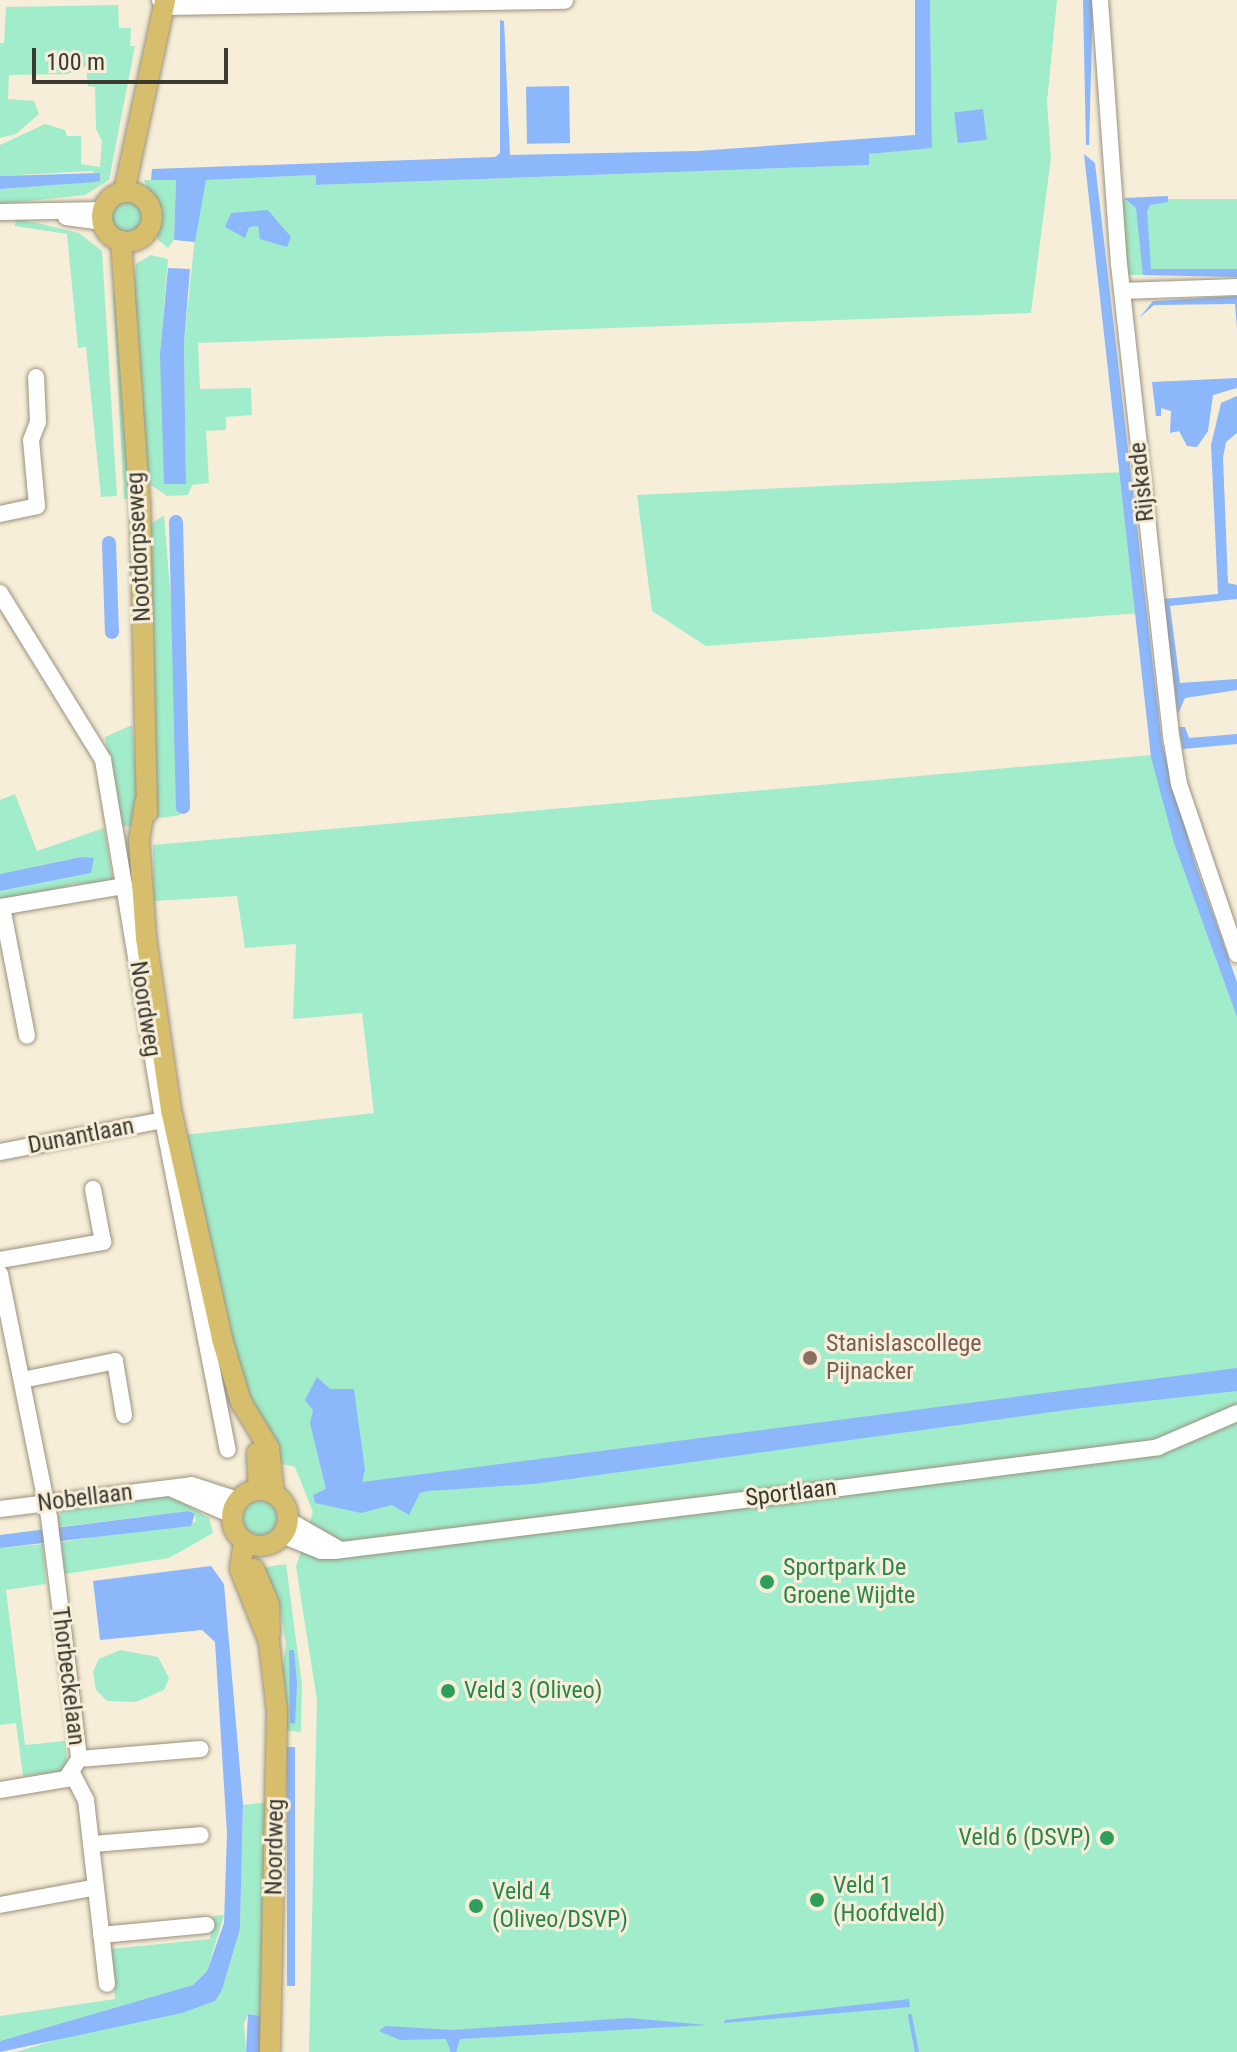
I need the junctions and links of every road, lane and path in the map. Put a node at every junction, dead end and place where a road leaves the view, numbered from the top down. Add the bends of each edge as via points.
1 (1100, 0) edge
2 (565, 1) edge
3 (161, 2) edge
4 (131, 193) junction
5 (0, 212) edge
6 (103, 216) junction
7 (127, 241) junction
8 (1237, 287) edge
9 (1122, 291) junction
10 (36, 377) dead end
11 (0, 514) edge
12 (0, 593) edge
13 (144, 872) joint
14 (124, 886) junction
15 (1, 907) edge
16 (1237, 954) edge
17 (27, 1036) dead end
18 (163, 1120) junction
19 (0, 1152) edge
20 (93, 1189) dead end
21 (0, 1260) edge
22 (0, 1274) edge
23 (22, 1380) junction
24 (1237, 1413) edge
25 (124, 1415) dead end
26 (228, 1450) dead end
27 (267, 1492) junction
28 (235, 1507) junction
29 (0, 1509) edge
30 (47, 1510) junction
31 (285, 1528) junction
32 (252, 1544) junction
33 (201, 1749) dead end
34 (76, 1766) junction
35 (0, 1790) edge
36 (201, 1835) dead end
37 (92, 1844) junction
38 (92, 1888) junction
39 (0, 1905) edge
40 (207, 1925) dead end
41 (101, 1935) junction
42 (107, 1984) dead end
43 (270, 2052) edge

1 - 9 street, Rijskade
2 - 3 street
3 - 4 main road
4 - 6 main road
4 - 7 main road via 149,204 152,221 145,235
5 - 6 street
6 - 7 main road
7 - 13 main road, Nootdorpseweg via 130,416 140,503 145,803 139,840
8 - 9 street
9 - 16 street, Rijskade via 1173,749 1188,813
10 - 11 street via 38,422 31,440 37,506
12 - 14 street, Noordweg via 98,746
13 - 27 main road, Noordweg via 152,991 188,1197 237,1390 269,1448
14 - 15 street
14 - 18 street, Noordweg
15 - 17 street
18 - 19 street, Dunantlaan
18 - 26 street, Noordweg
20 - 21 street via 103,1242
22 - 23 street, Thorbeckelaan
23 - 25 street via 115,1361
23 - 30 street, Thorbeckelaan
24 - 31 street, Sportlaan via 1158,1447 339,1549 321,1551
27 - 28 main road
27 - 31 main road via 285,1505
28 - 30 street, Nobellaan via 192,1485
28 - 32 main road
29 - 30 street, Nobellaan
30 - 34 street, Thorbeckelaan
31 - 32 main road
32 - 43 main road, Noordweg via 254,1570 269,1605 278,1735
33 - 34 street
34 - 35 street, Thorbeckelaan via 56,1783
34 - 37 street
36 - 37 street
37 - 38 street
38 - 39 street
38 - 41 street
40 - 41 street
41 - 42 street

